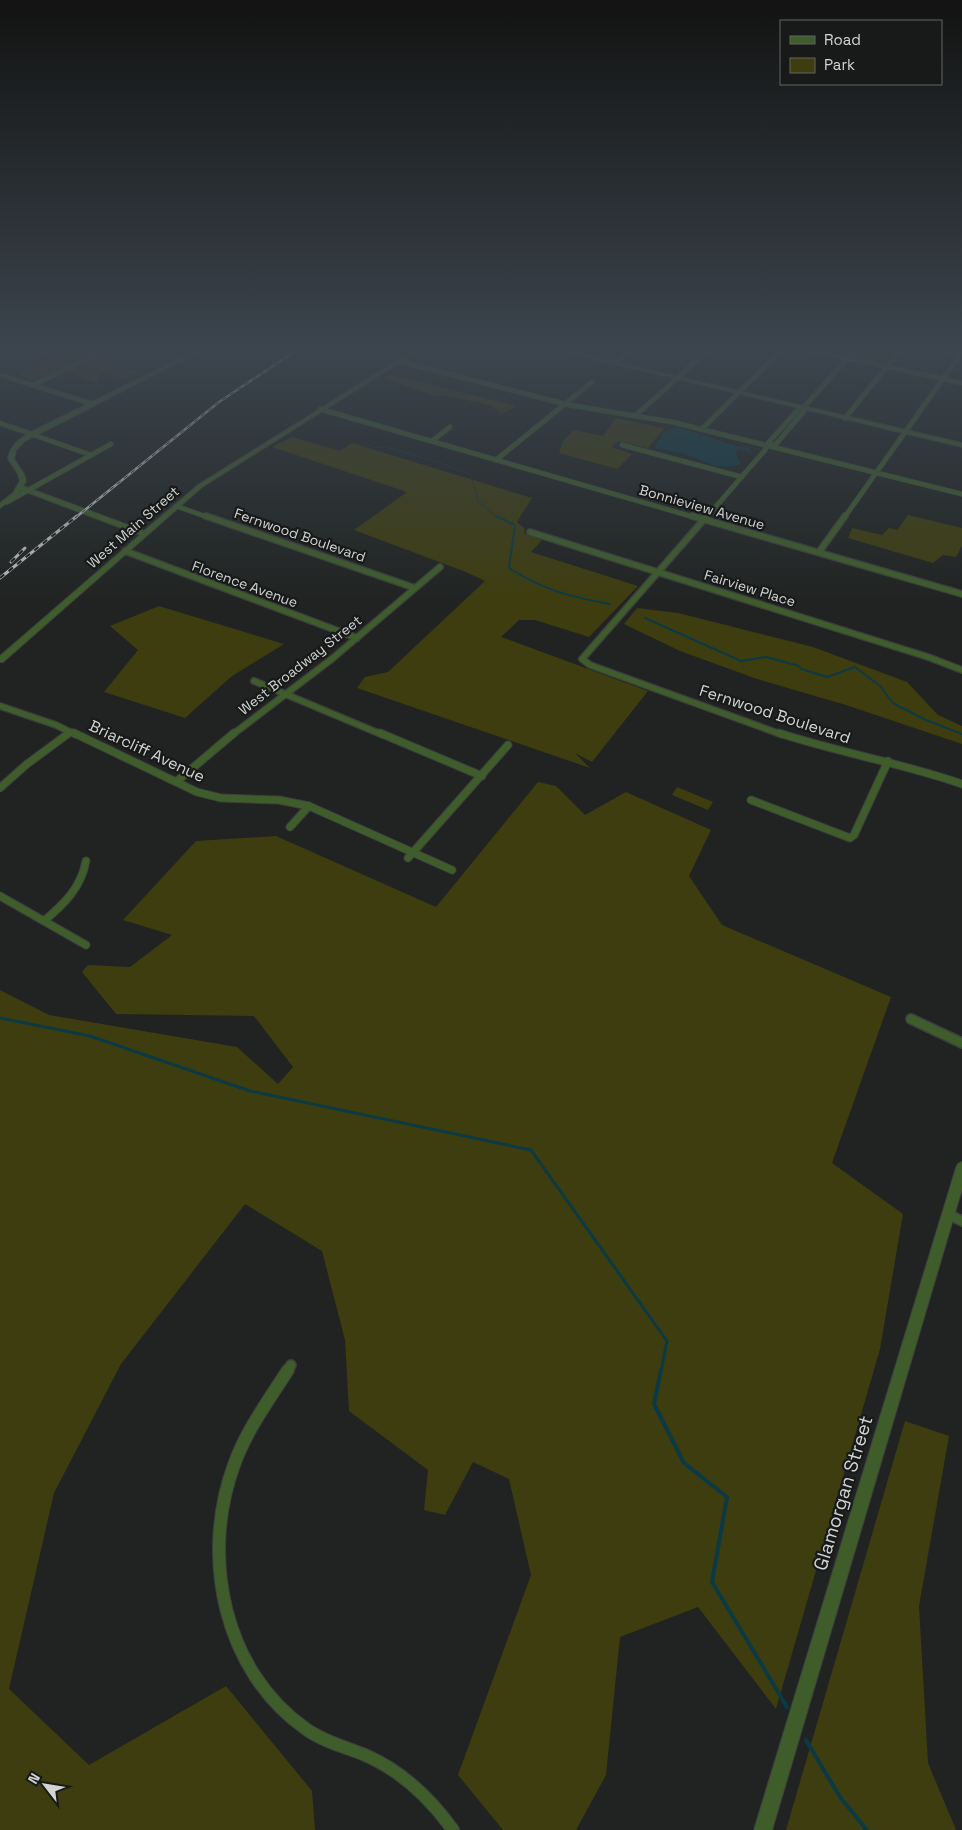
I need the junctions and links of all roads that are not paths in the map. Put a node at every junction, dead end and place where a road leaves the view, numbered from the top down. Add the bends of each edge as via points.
1 (281, 433) edge
2 (405, 433) edge
3 (442, 433) edge
4 (528, 433) edge
5 (719, 433) edge
6 (777, 433) edge
7 (905, 433) edge
8 (912, 433) edge
9 (32, 434) joint
10 (432, 441) junction
11 (111, 444) dead end
12 (622, 445) dead end
13 (768, 446) junction
14 (962, 446) edge
15 (91, 455) junction
16 (496, 460) junction
17 (877, 473) junction
18 (742, 477) junction
19 (20, 487) junction
20 (28, 490) junction
21 (962, 494) edge
22 (3, 504) edge
23 (176, 506) junction
24 (705, 520) junction
25 (530, 532) dead end
26 (145, 534) junction
27 (125, 551) junction
28 (820, 552) junction
29 (440, 566) dead end
30 (658, 572) junction
31 (415, 588) junction
32 (962, 594) edge
33 (356, 638) junction
34 (0, 660) edge
35 (962, 670) edge
36 (254, 681) dead end
37 (286, 694) junction
38 (0, 706) edge
39 (71, 732) junction
40 (508, 746) dead end
41 (888, 762) junction
42 (482, 776) junction
43 (176, 782) junction
44 (962, 784) edge
45 (0, 788) edge
46 (751, 800) dead end
47 (309, 806) junction
48 (290, 827) dead end
49 (411, 855) junction
50 (86, 861) dead end
51 (452, 870) dead end
52 (0, 896) edge
53 (44, 921) junction
54 (86, 945) dead end
55 (911, 1019) dead end
56 (962, 1043) edge
57 (962, 1168) edge
58 (948, 1214) junction
59 (962, 1221) edge
60 (292, 1365) dead end
61 (453, 1830) edge
62 (763, 1830) edge

1 - 23 street, West Main Street via 215,475
2 - 10 street, Bonnieview Avenue
3 - 10 street
4 - 16 street
5 - 13 street
6 - 13 street
7 - 17 street
8 - 14 street
9 - 15 street
9 - 19 street via 16,446 11,455 22,478
10 - 16 street, Bonnieview Avenue
11 - 15 street
12 - 18 street
13 - 17 street
13 - 18 street
15 - 20 street
16 - 24 street, Bonnieview Avenue
17 - 21 street
17 - 28 street
18 - 24 street
19 - 20 street
19 - 22 street
20 - 22 street
20 - 26 street
23 - 26 street, West Main Street
23 - 31 street, Fernwood Boulevard
24 - 28 street, Bonnieview Avenue
24 - 30 street
25 - 30 street, Fairview Place
26 - 27 street, West Main Street
27 - 33 street, Florence Avenue
27 - 34 street, West Main Street
28 - 32 street, Bonnieview Avenue
29 - 31 street, West Broadway Street
30 - 35 street, Fairview Place
30 - 41 street, Fernwood Boulevard via 586,652 583,660 790,737
31 - 33 street, West Broadway Street
33 - 37 street, West Broadway Street
36 - 37 street
37 - 42 street
37 - 43 street, West Broadway Street
38 - 39 street, Briarcliff Avenue
39 - 43 street, Briarcliff Avenue
39 - 45 street
40 - 42 street
41 - 44 street, Fernwood Boulevard
41 - 46 street via 850,838
42 - 49 street
43 - 47 street, Briarcliff Avenue via 216,797 278,800
47 - 48 street
47 - 49 street, Briarcliff Avenue
49 - 51 street, Briarcliff Avenue
50 - 53 street via 78,889
52 - 53 street
53 - 54 street
55 - 56 street
57 - 58 street, Glamorgan Street
58 - 59 street
58 - 62 street, Glamorgan Street
60 - 61 street via 246,1437 226,1489 220,1528 220,1559 221,1583 231,1628 247,1666 280,1708 304,1729 366,1755 406,1778 433,1804

